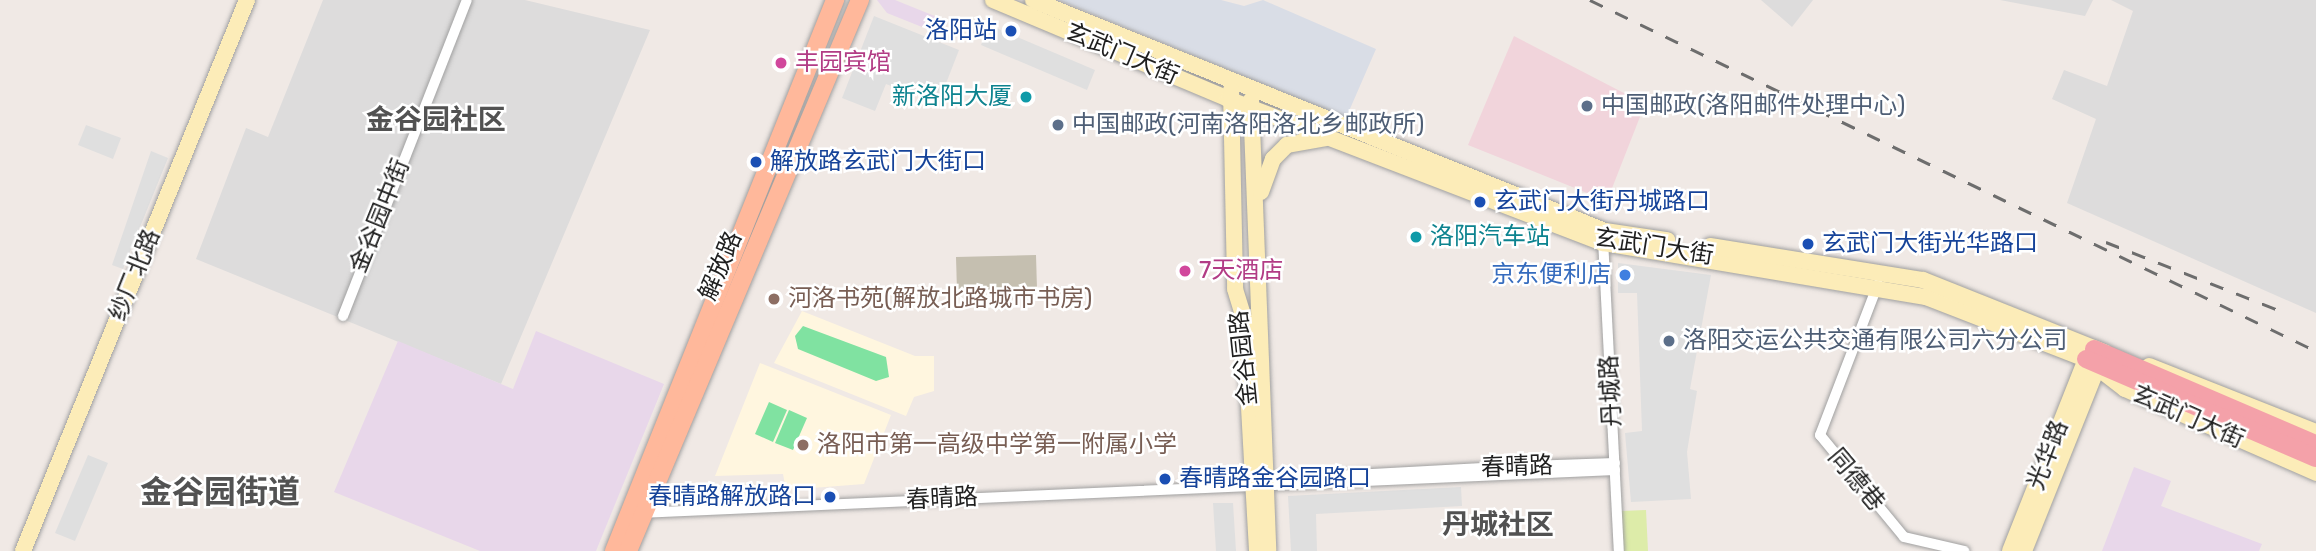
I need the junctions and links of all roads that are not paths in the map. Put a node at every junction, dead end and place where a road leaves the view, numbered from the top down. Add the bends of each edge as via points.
1 (247, 0) edge
2 (258, 0) edge
3 (467, 0) edge
4 (835, 0) edge
5 (860, 0) edge
6 (993, 0) edge
7 (1033, 0) edge
8 (1234, 82) junction
9 (1252, 98) junction
10 (1228, 99) junction
11 (1345, 141) junction
12 (1259, 233) junction
13 (1604, 237) junction
14 (1878, 284) junction
15 (343, 316) dead end
16 (2092, 360) junction
17 (2163, 388) junction
18 (2316, 432) edge
19 (2316, 444) edge
20 (2316, 458) edge
21 (1615, 466) junction
22 (2316, 473) edge
23 (1262, 482) junction
24 (637, 512) junction
25 (23, 551) edge
26 (34, 551) edge
27 (614, 551) edge
28 (628, 551) edge
29 (1257, 551) edge
30 (1268, 551) edge
31 (1619, 551) edge
32 (1964, 551) edge
33 (2010, 551) edge
34 (2024, 551) edge

1 - 25 main road, 纱厂北路
2 - 26 main road, 纱厂北路
3 - 15 street, 金谷园中街
4 - 24 main road, 解放路
5 - 24 main road, 解放路
6 - 10 main road, 玄武门大街
7 - 8 main road, 玄武门大街
8 - 9 main road, 玄武门大街
8 - 10 main road, 金谷园路
9 - 10 main road, 玄武门大街
9 - 11 main road, 玄武门大街
9 - 12 main road, 金谷园路
9 - 13 main road, 玄武门大街
10 - 23 main road, 金谷园路 via 1235,289 1244,318
11 - 12 main road via 1312,136 1273,159 1262,181
11 - 13 main road, 玄武门大街
12 - 23 main road, 金谷园路
13 - 14 main road, 玄武门大街
13 - 16 main road, 玄武门大街 via 1884,269
13 - 21 street, 丹城路
14 - 16 main road, 玄武门大街
14 - 32 street, 同德巷 via 1820,435 1904,537
16 - 17 highway
16 - 18 main road, 玄武门大街 via 2173,373
16 - 22 main road, 玄武门大街
16 - 33 main road, 光华路
16 - 34 main road, 光华路
17 - 19 highway
17 - 20 highway
21 - 23 street, 春晴路
21 - 31 street, 丹城路
23 - 24 street, 春晴路
23 - 29 main road, 金谷园路
23 - 30 main road, 金谷园路
24 - 27 main road, 解放路
24 - 28 main road, 解放路

